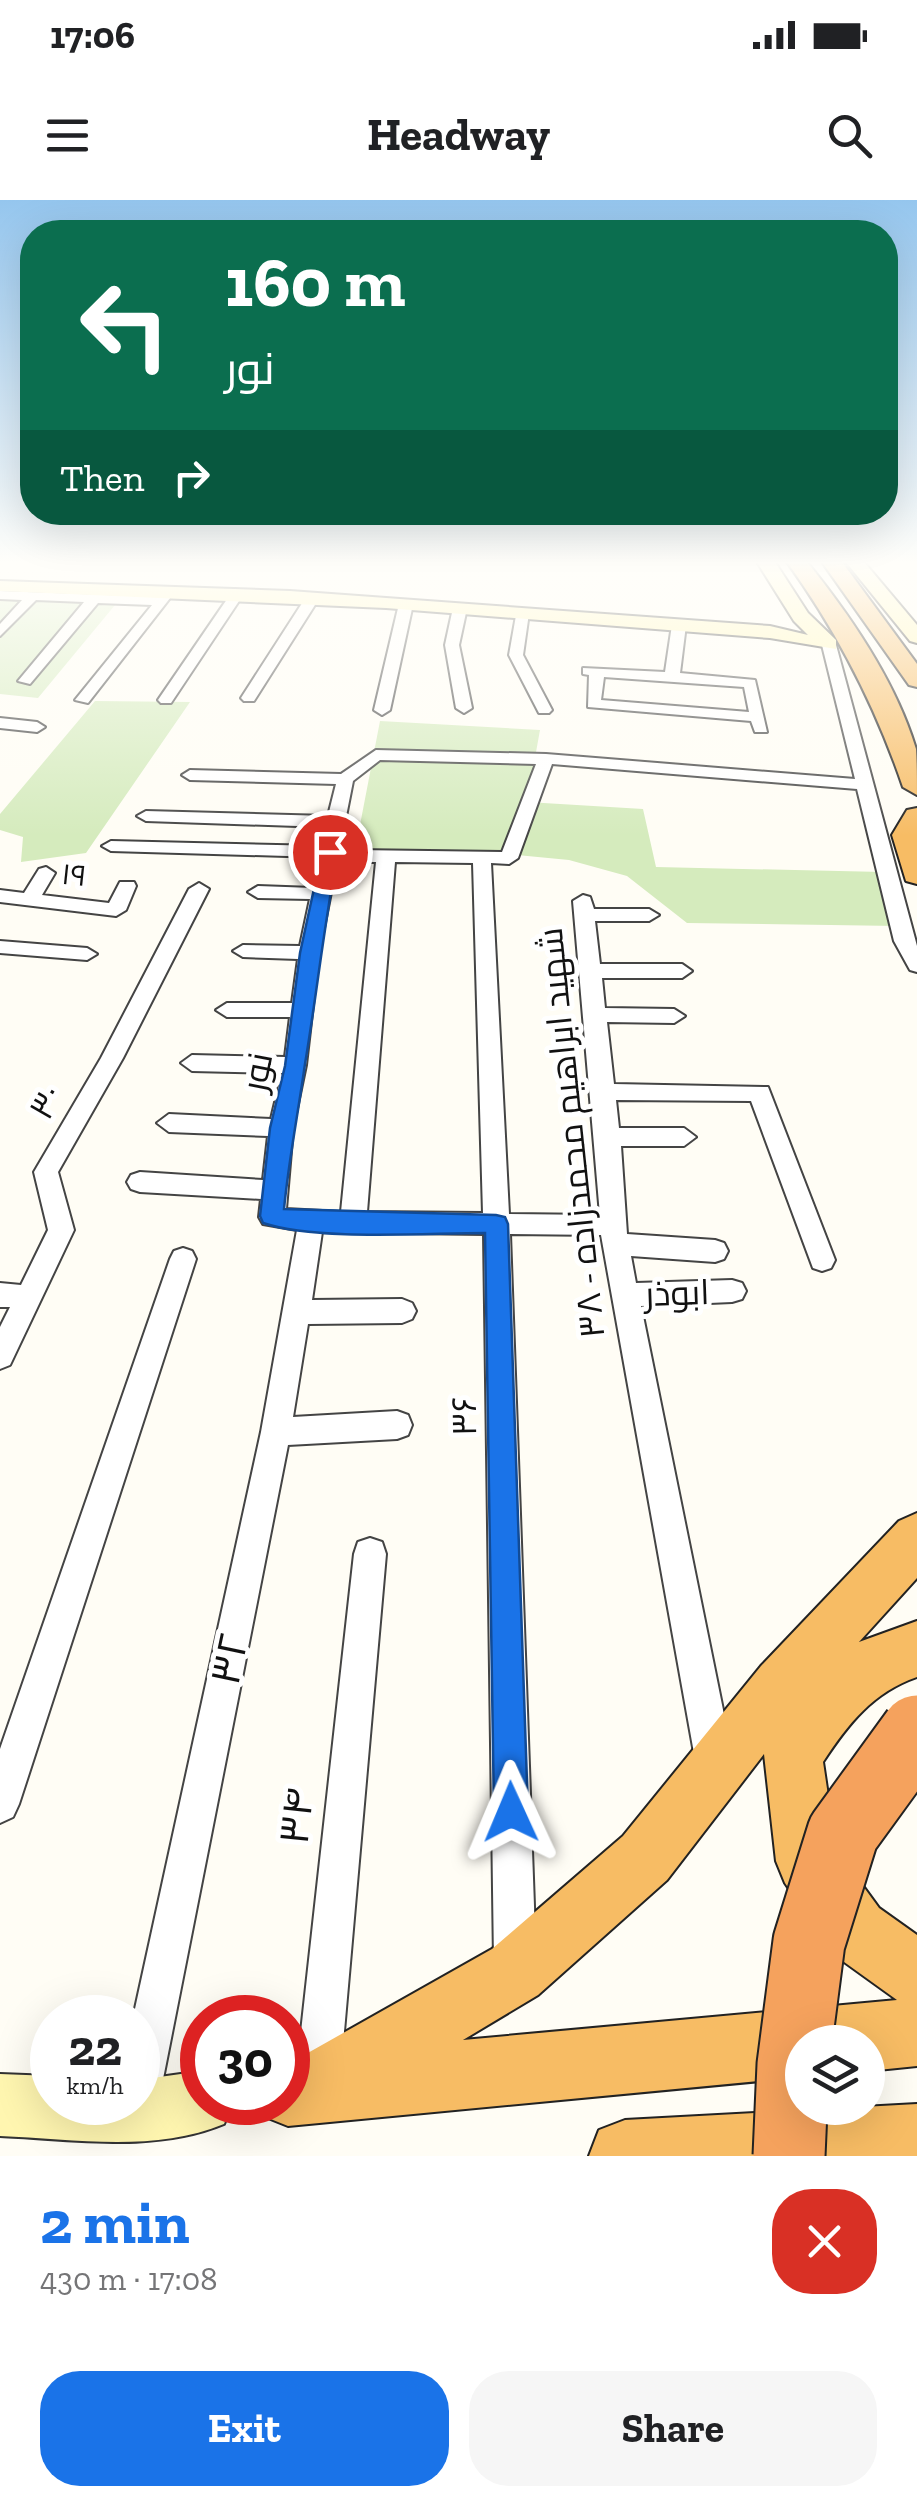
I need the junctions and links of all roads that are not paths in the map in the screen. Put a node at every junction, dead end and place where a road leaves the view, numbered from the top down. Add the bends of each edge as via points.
1 (49, 653) edge
2 (120, 653) edge
3 (197, 653) edge
4 (277, 653) edge
5 (395, 653) edge
6 (454, 653) edge
7 (516, 653) edge
8 (675, 653) edge
9 (831, 653) edge
10 (840, 653) edge
11 (856, 653) edge
12 (899, 653) edge
13 (672, 676) junction
14 (870, 676) junction
15 (917, 680) edge
16 (26, 681) dead end
17 (249, 698) dead end
18 (83, 700) dead end
19 (166, 700) dead end
20 (464, 708) dead end
21 (382, 710) dead end
22 (544, 710) dead end
23 (0, 722) edge
24 (37, 727) dead end
25 (546, 760) junction
26 (190, 775) dead end
27 (345, 779) junction
28 (866, 785) junction
29 (917, 788) edge
30 (146, 816) dead end
31 (917, 816) edge
32 (338, 822) junction
33 (111, 846) dead end
34 (330, 852) junction
35 (355, 856) dead end
36 (386, 856) junction
37 (482, 858) junction
38 (46, 872) dead end
39 (917, 875) edge
40 (126, 886) dead end
41 (199, 889) dead end
42 (258, 892) dead end
43 (322, 894) junction
44 (0, 896) edge
45 (30, 900) junction
46 (649, 915) dead end
47 (0, 947) edge
48 (243, 952) dead end
49 (309, 953) junction
50 (87, 954) dead end
51 (917, 965) edge
52 (682, 971) dead end
53 (590, 972) junction
54 (227, 1010) dead end
55 (303, 1010) junction
56 (595, 1016) junction
57 (674, 1016) dead end
58 (192, 1062) dead end
59 (295, 1066) junction
60 (603, 1092) junction
61 (169, 1124) dead end
62 (281, 1128) junction
63 (608, 1137) junction
64 (684, 1138) dead end
65 (140, 1182) dead end
66 (274, 1190) junction
67 (312, 1222) junction
68 (352, 1222) junction
69 (496, 1224) junction
70 (614, 1235) junction
71 (715, 1251) dead end
72 (183, 1259) dead end
73 (822, 1260) dead end
74 (732, 1291) dead end
75 (623, 1295) junction
76 (13, 1296) edge
77 (402, 1311) dead end
78 (296, 1312) junction
79 (0, 1356) edge
80 (398, 1425) dead end
81 (276, 1432) junction
82 (917, 1540) edge
83 (370, 1554) dead end
84 (917, 1649) edge
85 (917, 1732) edge
86 (716, 1769) junction
87 (0, 1804) edge
88 (515, 1972) junction
89 (917, 1975) edge
90 (158, 1995) edge
91 (310, 2026) edge
92 (785, 2043) edge
93 (310, 2085) edge
94 (310, 2088) edge
95 (0, 2104) edge
96 (30, 2104) edge
97 (888, 2142) edge
98 (745, 2154) edge
99 (626, 2156) edge

1 - 16 street
2 - 18 street
3 - 19 street
4 - 17 street
5 - 21 street
6 - 20 street
7 - 22 street
8 - 13 street
9 - 28 street
10 - 14 main road
11 - 14 highway
12 - 15 highway
13 - 13 street via 593,671 594,704 759,723 750,683
14 - 29 highway
23 - 24 street
25 - 27 street via 376,754
25 - 28 street
25 - 37 street via 509,858
26 - 27 street
27 - 32 street, نور
28 - 51 street via 904,941
30 - 32 street
31 - 39 highway via 906,835
32 - 34 street, نور
33 - 34 street
34 - 43 street, نور
35 - 36 street
36 - 37 street
36 - 68 street
37 - 69 street, ۳۶
38 - 45 street
40 - 45 street, ۱۹ via 116,910
41 - 76 street, ۳۰ via 46,1172 61,1230
42 - 43 street
43 - 49 street, نور
44 - 45 street, ۱۹
46 - 53 street, شهید ابراهیم محمدزاده - ۳۸ via 584,908
47 - 50 street
48 - 49 street
49 - 55 street, نور
52 - 53 street
53 - 56 street, شهید ابراهیم محمدزاده - ۳۸
54 - 55 street
55 - 59 street, نور
56 - 57 street
56 - 60 street, شهید ابراهیم محمدزاده - ۳۸
58 - 59 street
59 - 62 street, نور
60 - 63 street, شهید ابراهیم محمدزاده - ۳۸
60 - 73 street via 760,1092
61 - 62 street
62 - 66 street, نور
63 - 64 street
63 - 70 street, شهید ابراهیم محمدزاده - ۳۸
65 - 66 street
66 - 67 street via 272,1216
67 - 68 street
67 - 78 street, ۳۲
68 - 69 street
69 - 70 street
69 - 88 street, ۳۶
70 - 71 street
70 - 75 street, شهید ابراهیم محمدزاده - ۳۸
72 - 87 street
74 - 75 street, ابوذر
75 - 86 street, شهید ابراهیم محمدزاده - ۳۸
76 - 79 street, ۳۰
77 - 78 street
78 - 81 street, ۳۲
80 - 81 street
81 - 90 street, ۳۲
82 - 86 highway via 781,1686
83 - 91 street, ۳۴
84 - 89 highway via 873,1664 829,1702 792,1756 807,1861 856,1931
85 - 98 highway, bridge via 843,1833 809,1942 792,2065
86 - 88 highway via 645,1858
88 - 93 highway
92 - 94 highway
95 - 96 main road
97 - 98 highway
98 - 99 highway

